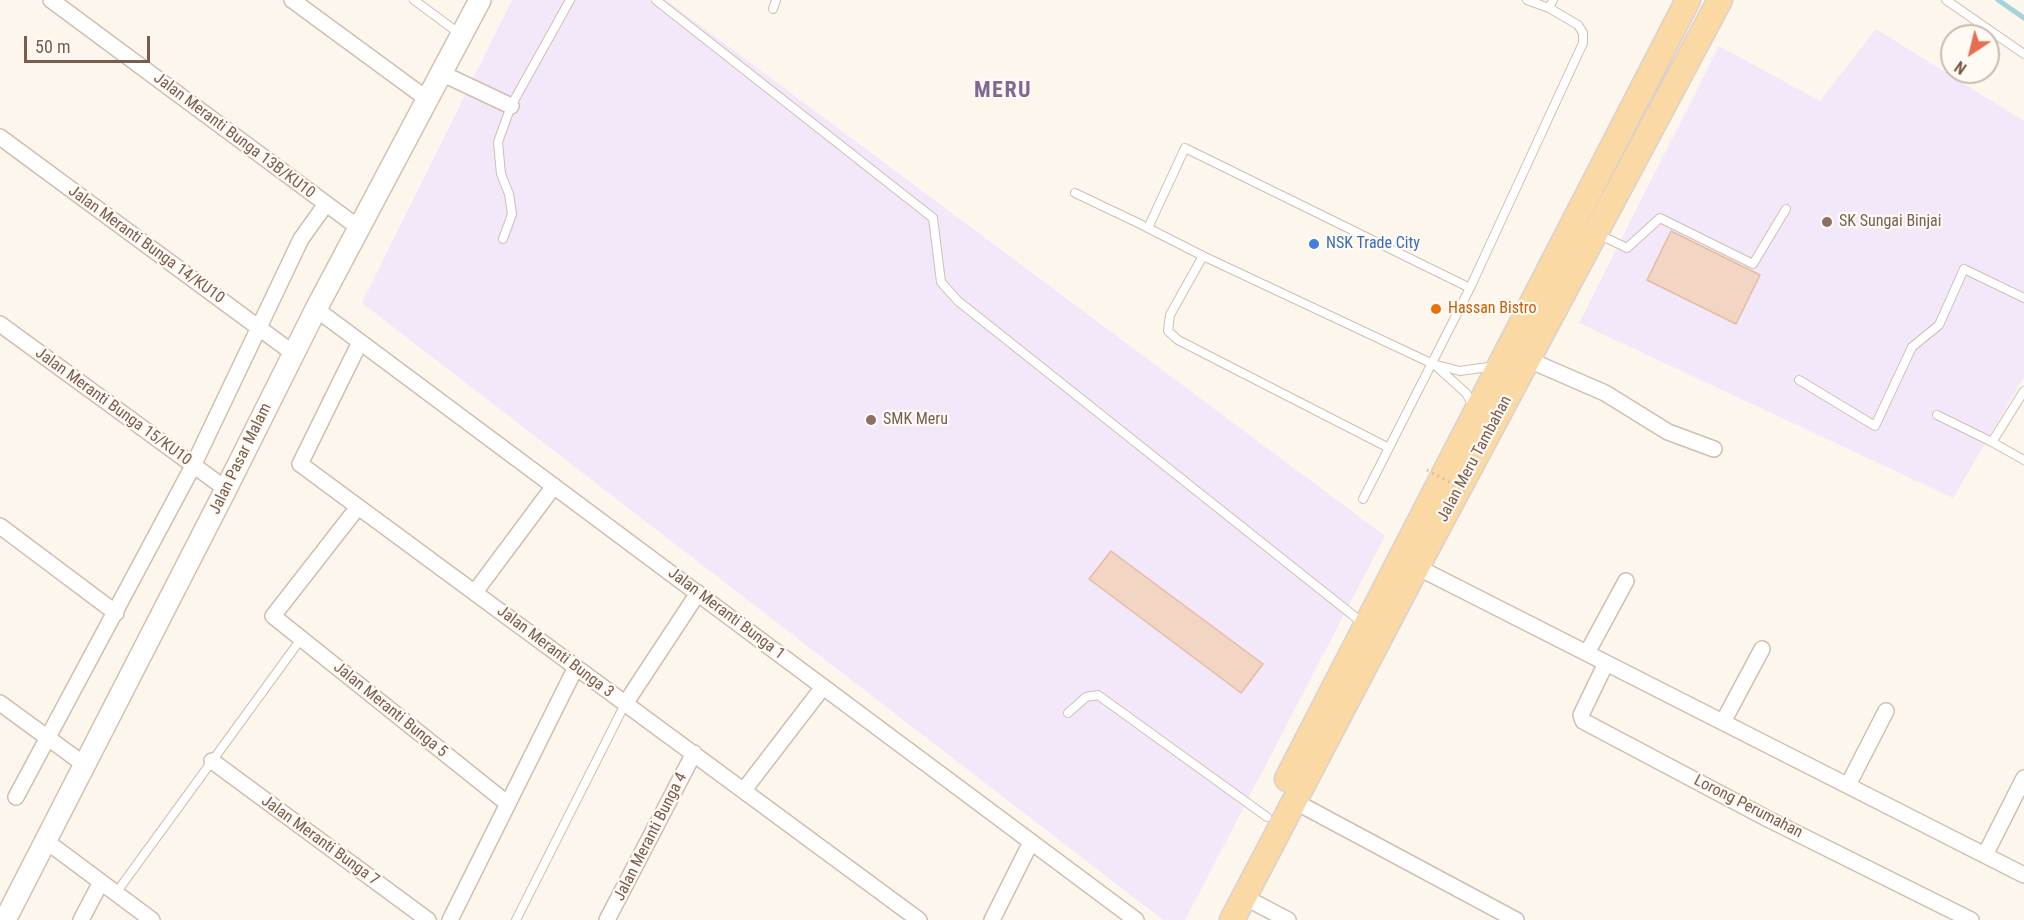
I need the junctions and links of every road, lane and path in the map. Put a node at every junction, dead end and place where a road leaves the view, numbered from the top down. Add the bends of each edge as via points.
1 (51, 0) edge
2 (292, 0) edge
3 (414, 0) edge
4 (480, 0) edge
5 (570, 0) edge
6 (656, 0) edge
7 (776, 0) edge
8 (1527, 0) edge
9 (1553, 0) edge
10 (1688, 0) edge
11 (1720, 0) edge
12 (1946, 0) edge
13 (1549, 8) junction
14 (773, 9) dead end
15 (462, 35) junction
16 (2024, 54) edge
17 (441, 73) junction
18 (427, 99) junction
19 (511, 106) junction
20 (0, 137) edge
21 (1075, 193) dead end
22 (326, 204) junction
23 (1786, 209) dead end
24 (359, 228) junction
25 (1148, 228) junction
26 (1596, 233) junction
27 (503, 239) dead end
28 (1203, 256) junction
29 (1470, 288) junction
30 (2024, 297) edge
31 (316, 309) junction
32 (0, 324) edge
33 (258, 328) junction
34 (360, 342) junction
35 (293, 353) junction
36 (1529, 360) junction
37 (1433, 364) junction
38 (1498, 366) junction
39 (1799, 380) dead end
40 (2024, 391) edge
41 (1476, 410) junction
42 (1937, 415) dead end
43 (1992, 442) junction
44 (1389, 448) junction
45 (1714, 448) dead end
46 (2024, 460) edge
47 (193, 466) junction
48 (1427, 470) dead end
49 (554, 486) junction
50 (226, 489) junction
51 (1467, 491) dead end
52 (1362, 498) dead end
53 (358, 507) junction
54 (0, 526) edge
55 (1417, 567) junction
56 (1626, 580) dead end
57 (475, 592) junction
58 (698, 593) junction
59 (116, 613) junction
60 (1366, 625) junction
61 (301, 639) junction
62 (1762, 649) dead end
63 (1587, 653) junction
64 (1606, 663) junction
65 (576, 667) junction
66 (823, 687) junction
67 (0, 703) edge
68 (626, 704) junction
69 (1886, 711) dead end
70 (1068, 713) dead end
71 (1723, 722) junction
72 (47, 737) junction
73 (694, 753) junction
74 (212, 761) junction
75 (85, 765) junction
76 (2024, 778) edge
77 (1848, 785) junction
78 (744, 790) junction
79 (16, 797) dead end
80 (1294, 801) junction
81 (508, 804) junction
82 (1267, 818) junction
83 (46, 841) junction
84 (1031, 842) junction
85 (1985, 855) junction
86 (2024, 875) edge
87 (101, 882) junction
88 (116, 893) junction
89 (1244, 897) junction
90 (5, 920) edge
91 (81, 920) edge
92 (152, 920) edge
93 (428, 920) edge
94 (450, 920) edge
95 (516, 920) edge
96 (608, 920) edge
97 (919, 920) edge
98 (992, 920) edge
99 (1136, 920) edge
100 (1215, 920) edge
101 (1232, 920) edge
102 (1288, 920) edge
103 (1516, 920) edge
104 (1971, 920) edge

1 - 22 street, Jalan Meranti Bunga 13B/KU10
2 - 18 street
3 - 15 lane
4 - 15 street, Jalan Pasar Malam
5 - 19 lane
6 - 60 lane via 933,218 941,282 958,301
7 - 14 lane
8 - 13 lane
9 - 13 lane
10 - 38 main road, Jalan Meru Tambahan
11 - 26 main road, Jalan Meru Tambahan
12 - 16 lane
13 - 29 lane via 1578,25 1583,43
15 - 17 street, Jalan Pasar Malam
17 - 18 street, Jalan Pasar Malam
17 - 19 street
18 - 24 street, Jalan Pasar Malam
19 - 27 lane via 498,142 501,174 512,214
20 - 33 street, Jalan Meranti Bunga 14/KU10
21 - 25 lane
22 - 24 street, Jalan Meranti Bunga 13B/KU10
22 - 33 street via 301,239
23 - 26 lane via 1753,264 1660,218 1627,248
24 - 31 street, Jalan Pasar Malam
25 - 28 lane
25 - 29 lane via 1185,148
26 - 36 main road, Jalan Meru Tambahan
28 - 37 lane
28 - 44 lane via 1170,315 1168,331 1178,340
29 - 37 lane
30 - 39 lane via 1964,269 1939,325 1912,347 1875,426
31 - 34 street, Jalan Meranti Bunga 1
31 - 35 street, Jalan Pasar Malam
32 - 47 street, Jalan Meranti Bunga 15/KU10
33 - 35 street, Jalan Meranti Bunga 14/KU10
33 - 47 street
34 - 49 street, Jalan Meranti Bunga 1
34 - 53 street, Jalan Meranti Bunga 3 via 300,464
35 - 50 street, Jalan Pasar Malam
36 - 45 street via 1605,393 1668,432
36 - 55 main road, Jalan Meru Tambahan
37 - 38 lane via 1460,371
37 - 41 lane via 1454,380
37 - 44 lane
38 - 41 main road, Jalan Meru Tambahan
40 - 43 lane
41 - 60 main road, Jalan Meru Tambahan
42 - 43 lane
43 - 46 lane
44 - 52 lane
47 - 50 street, Jalan Meranti Bunga 15/KU10
47 - 59 street
48 - 51 path, bridge
49 - 57 street
49 - 58 street, Jalan Meranti Bunga 1
50 - 75 street, Jalan Pasar Malam
53 - 57 street, Jalan Meranti Bunga 3
53 - 61 street, Jalan Meranti Bunga 5 via 273,616
54 - 59 street
55 - 63 street
55 - 80 main road, Jalan Meru Tambahan
56 - 63 street
57 - 65 street, Jalan Meranti Bunga 3
58 - 66 street, Jalan Meranti Bunga 1
58 - 68 street
59 - 72 street
60 - 82 main road, Jalan Meru Tambahan
61 - 74 lane
61 - 81 street, Jalan Meranti Bunga 5
62 - 71 street
63 - 64 street
64 - 71 street
64 - 104 street, Lorong Perumahan via 1581,715 1583,721 1767,819
65 - 68 street, Jalan Meranti Bunga 3
65 - 81 street
66 - 78 street
66 - 84 street, Jalan Meranti Bunga 1
67 - 72 street
68 - 73 street, Jalan Meranti Bunga 3
68 - 95 lane
69 - 77 street
70 - 82 lane via 1086,697 1098,695
71 - 77 street
72 - 75 street
72 - 79 street
73 - 78 street, Jalan Meranti Bunga 3
73 - 96 street, Jalan Meranti Bunga 4
74 - 88 lane
74 - 93 street, Jalan Meranti Bunga 7
75 - 83 street, Jalan Pasar Malam
76 - 85 street
77 - 85 street
78 - 97 street, Jalan Meranti Bunga 3
80 - 89 main road, Jalan Meru Tambahan
80 - 103 street
81 - 94 street
82 - 100 main road, Jalan Meru Tambahan
83 - 87 street
83 - 90 street, Jalan Pasar Malam
84 - 98 street
84 - 99 street, Jalan Meranti Bunga 1
85 - 86 street
87 - 88 street
87 - 91 street
88 - 92 street
89 - 101 main road, Jalan Meru Tambahan
89 - 102 street

